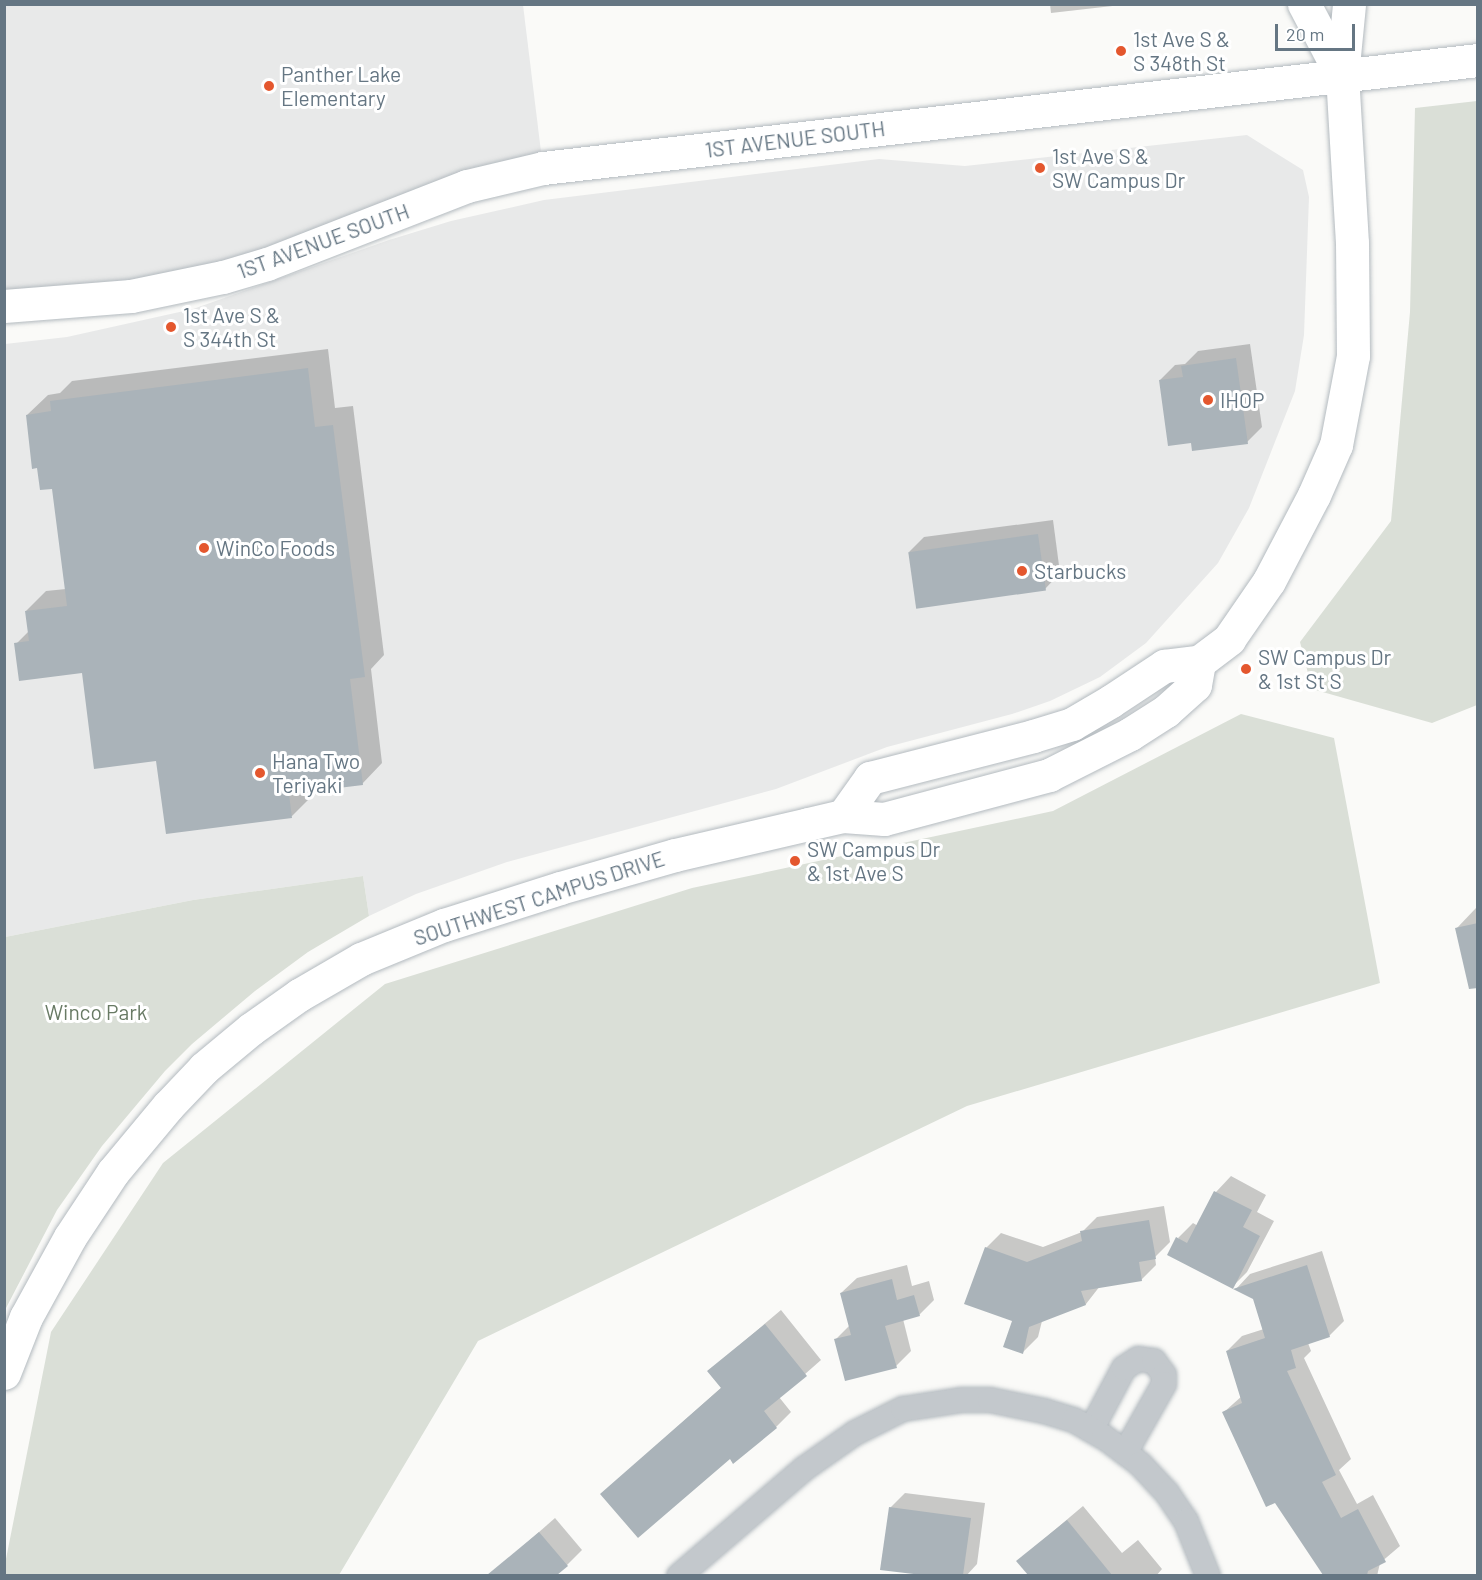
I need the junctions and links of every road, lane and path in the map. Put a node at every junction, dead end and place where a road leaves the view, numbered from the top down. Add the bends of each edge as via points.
1 (1304, 4) edge
2 (1348, 4) edge
3 (1478, 60) edge
4 (1342, 76) junction
5 (4, 306) edge
6 (1199, 662) junction
7 (843, 816) junction
8 (4, 1373) edge
9 (1097, 1433) junction
10 (1125, 1453) junction
11 (679, 1575) edge
12 (1208, 1575) edge

1 - 4 main road
2 - 4 main road
3 - 4 main road, 1ST AVENUE SOUTH
4 - 5 main road, 1ST AVENUE SOUTH via 543,168 467,186 267,264 187,286 131,296
4 - 6 main road via 1354,301 1353,356 1336,445 1269,581 1229,639
6 - 7 main road via 1164,666 1072,724 870,778
6 - 7 main road, SOUTHWEST CAMPUS DRIVE via 1195,686 1166,711 1049,775 884,819
7 - 8 main road, SOUTHWEST CAMPUS DRIVE via 675,855 444,925 361,959 299,995 204,1068 113,1172 70,1237 26,1317
9 - 10 street
9 - 10 street via 1124,1368 1138,1359 1154,1361 1164,1375 1164,1384
9 - 11 street via 1074,1420 990,1400 903,1409 855,1433 805,1468
10 - 12 street via 1167,1493 1186,1521

